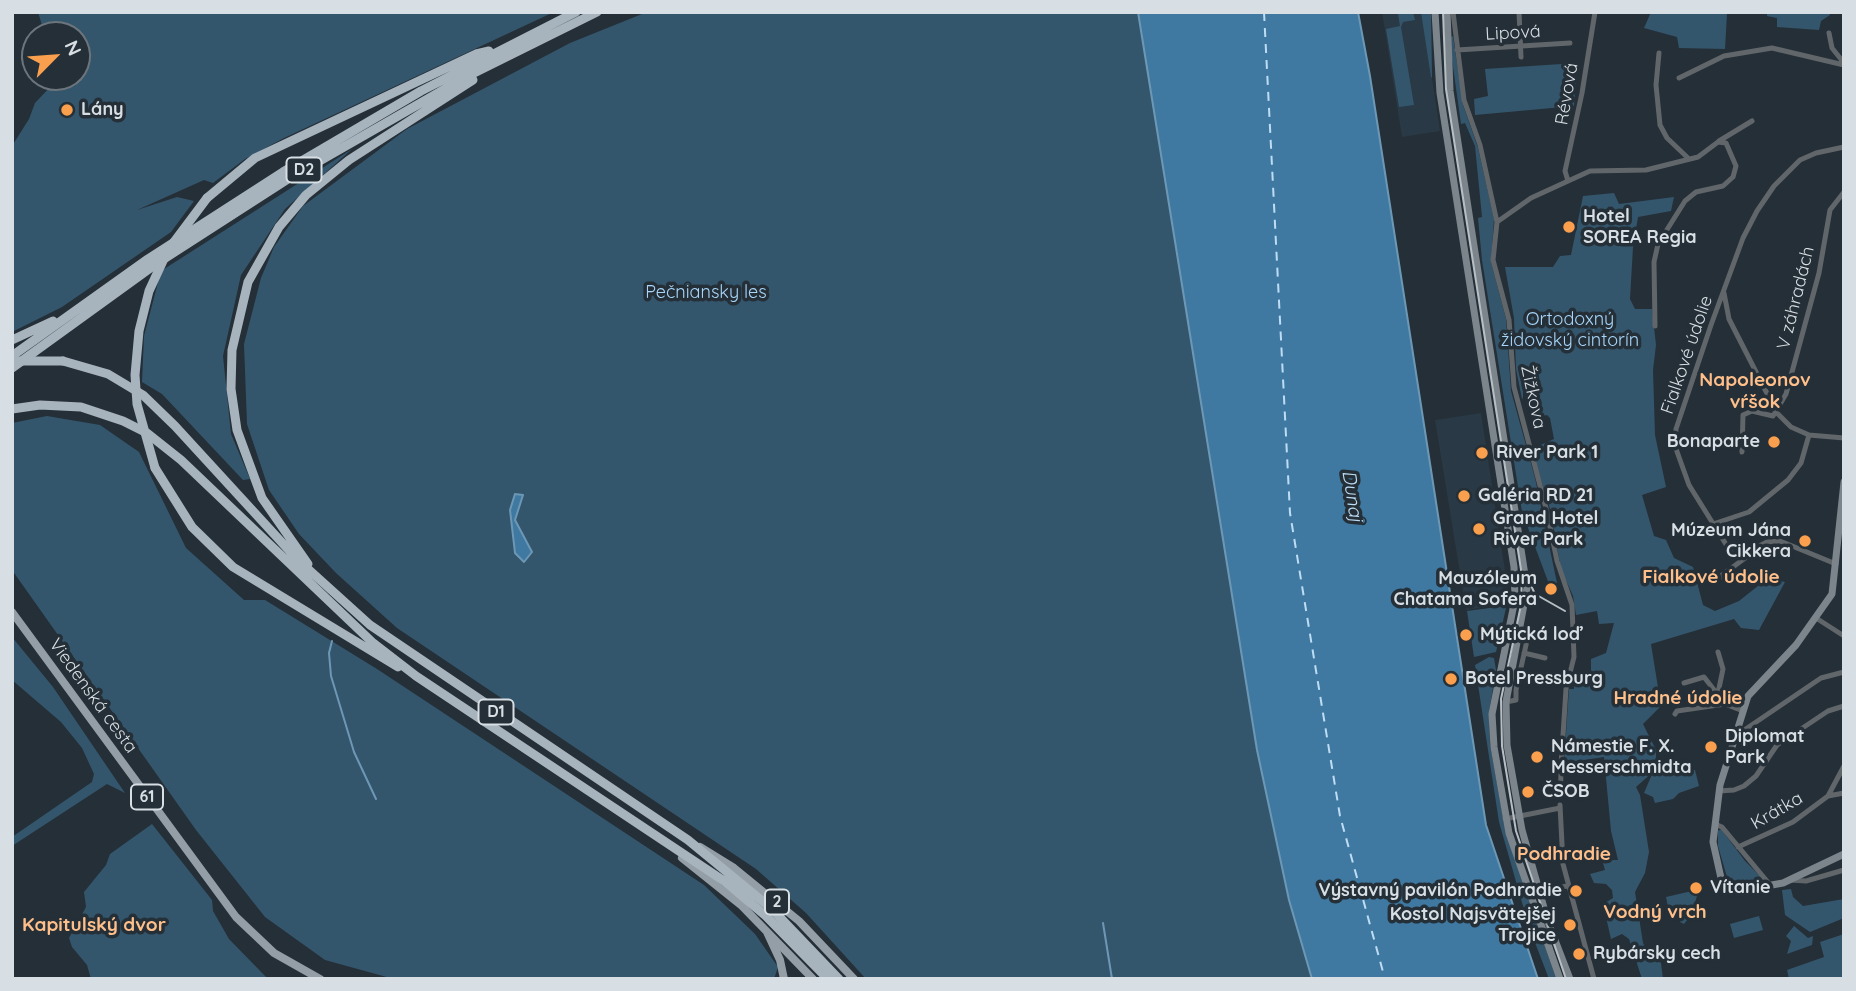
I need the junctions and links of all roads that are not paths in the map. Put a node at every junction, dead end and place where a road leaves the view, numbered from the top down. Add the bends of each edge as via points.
1 (576, 12) edge
2 (597, 12) edge
3 (1447, 12) edge
4 (1453, 12) edge
5 (1519, 12) edge
6 (1595, 12) edge
7 (1435, 16) edge
8 (1447, 22) junction
9 (1455, 30) junction
10 (1829, 33) dead end
11 (1446, 34) junction
12 (1570, 43) dead end
13 (1520, 46) junction
14 (504, 47) junction
15 (1457, 50) junction
16 (516, 51) junction
17 (1659, 53) dead end
18 (1521, 57) dead end
19 (1844, 64) edge
20 (1679, 78) dead end
21 (1752, 121) dead end
22 (1718, 142) junction
23 (1844, 147) edge
24 (1688, 158) junction
25 (1568, 181) junction
26 (1844, 192) edge
27 (1497, 222) junction
28 (1724, 290) junction
29 (1485, 297) junction
30 (1472, 299) junction
31 (74, 311) junction
32 (1729, 318) junction
33 (1711, 325) junction
34 (1655, 326) dead end
35 (12, 340) edge
36 (35, 350) junction
37 (12, 359) edge
38 (12, 368) edge
39 (12, 376) edge
40 (1772, 403) junction
41 (12, 409) edge
42 (1760, 413) junction
43 (1777, 413) junction
44 (1809, 435) junction
45 (1844, 438) edge
46 (1742, 452) dead end
47 (1844, 482) edge
48 (1713, 524) junction
49 (1767, 542) junction
50 (1836, 564) junction
51 (313, 571) junction
52 (1725, 582) dead end
53 (12, 612) edge
54 (1816, 618) junction
55 (1528, 636) dead end
56 (1844, 636) edge
57 (1718, 652) dead end
58 (1524, 653) junction
59 (1545, 658) dead end
60 (1844, 672) edge
61 (416, 676) junction
62 (1684, 683) dead end
63 (1718, 693) junction
64 (1506, 702) junction
65 (1725, 704) junction
66 (1844, 706) edge
67 (1743, 711) junction
68 (1675, 714) dead end
69 (1734, 737) junction
70 (1507, 746) junction
71 (1494, 747) junction
72 (1561, 766) dead end
73 (1844, 766) edge
74 (1561, 774) dead end
75 (1718, 791) junction
76 (1844, 793) edge
77 (1828, 796) junction
78 (1560, 797) dead end
79 (1518, 816) junction
80 (1505, 819) junction
81 (1714, 824) junction
82 (662, 840) junction
83 (688, 840) junction
84 (1738, 847) junction
85 (1610, 852) dead end
86 (1844, 854) edge
87 (1562, 857) junction
88 (1844, 870) edge
89 (1790, 880) junction
90 (1567, 886) junction
91 (1771, 886) junction
92 (1539, 892) junction
93 (764, 926) junction
94 (1592, 978) edge
95 (320, 979) edge
96 (784, 979) edge
97 (813, 979) edge
98 (828, 979) edge
99 (839, 979) edge
100 (854, 979) edge
101 (1560, 979) edge
102 (1570, 979) edge

1 - 14 highway, D2
2 - 16 highway, D2
3 - 8 main road
4 - 9 street, Žižkova
5 - 13 street
6 - 25 street, Révová via 1565,171
7 - 8 main road
7 - 30 main road via 1440,93
8 - 9 street
8 - 11 main road
9 - 11 street
9 - 15 street, Žižkova
10 - 19 street via 1832,48
11 - 29 main road via 1450,91
12 - 13 street, Lipová
13 - 15 street, Lipová
13 - 18 street
14 - 31 highway, D2 via 283,172
14 - 61 highway, bridge via 476,54 273,149 237,171 187,221 158,269 139,331 136,389 142,430 155,468 192,527 233,567 264,588
15 - 27 street, Žižkova via 1464,100 1480,145
16 - 36 highway, D2 via 288,179 153,266
16 - 51 highway via 323,180 278,227 254,268 232,350 237,430 262,498
17 - 24 street via 1660,125
19 - 20 street via 1772,48 1724,56
21 - 22 street
22 - 24 street
22 - 34 street via 1730,147 1733,177 1724,186 1696,192 1667,225 1654,262
23 - 28 street, Fialkové údolie via 1800,160 1774,186 1749,225
24 - 25 street via 1646,170 1594,171
25 - 27 street via 1531,198
26 - 43 street, V záhradách via 1830,210 1819,273
27 - 72 street, Žižkova via 1493,260 1509,320 1514,387 1573,617 1574,657 1566,689
28 - 32 street
28 - 33 street, Fialkové údolie
29 - 30 street
29 - 64 main road via 1527,588
30 - 71 main road via 1516,590 1492,714
31 - 35 highway
31 - 37 highway, D2
32 - 33 street via 1718,318
32 - 40 street
33 - 48 street, Fialkové údolie via 1676,429 1675,446 1689,485
36 - 38 highway, D2
36 - 39 highway
37 - 51 highway, bridge via 63,361 108,374 153,403
40 - 42 street
40 - 43 street
41 - 61 highway via 81,407 147,433 181,460 343,617
42 - 43 street
42 - 46 street via 1749,411 1741,418
43 - 44 street via 1791,427
44 - 45 street
44 - 48 street via 1801,463 1788,480 1749,512
47 - 50 main road
48 - 49 street, Fialkové údolie via 1734,555
49 - 50 street via 1789,543
49 - 52 street via 1722,575
50 - 54 main road via 1832,594
51 - 83 highway, D1 via 391,640
53 - 95 main road, Viedenská cesta / 61 via 236,917 274,953
54 - 56 street
54 - 67 main road via 1750,692
55 - 58 street
57 - 63 street via 1723,669
58 - 59 street
58 - 64 street via 1516,700
60 - 69 street via 1820,679
61 - 82 highway, D1
62 - 63 street via 1704,677
63 - 65 street
64 - 70 main road
65 - 67 street
65 - 68 street
66 - 75 street via 1826,712 1777,745 1747,784
67 - 69 main road
69 - 75 main road
70 - 71 street
70 - 79 main road
71 - 80 main road
73 - 77 street
74 - 78 street
75 - 81 main road
76 - 77 street
77 - 84 street, Krátka via 1793,822
79 - 80 street
79 - 87 street via 1560,806
79 - 92 main road
80 - 101 main road
81 - 84 street
81 - 91 main road via 1714,849 1724,882 1738,891
82 - 93 main road, 2
82 - 98 highway, D1 via 742,895
83 - 99 highway, D1 via 772,909
83 - 100 main road, 2 via 713,853 776,902
84 - 91 street
85 - 87 street
86 - 89 main road
87 - 90 street
88 - 89 street via 1806,881
89 - 91 main road
90 - 92 street
90 - 94 street
92 - 102 main road
93 - 96 main road, 2
93 - 97 main road, 2

